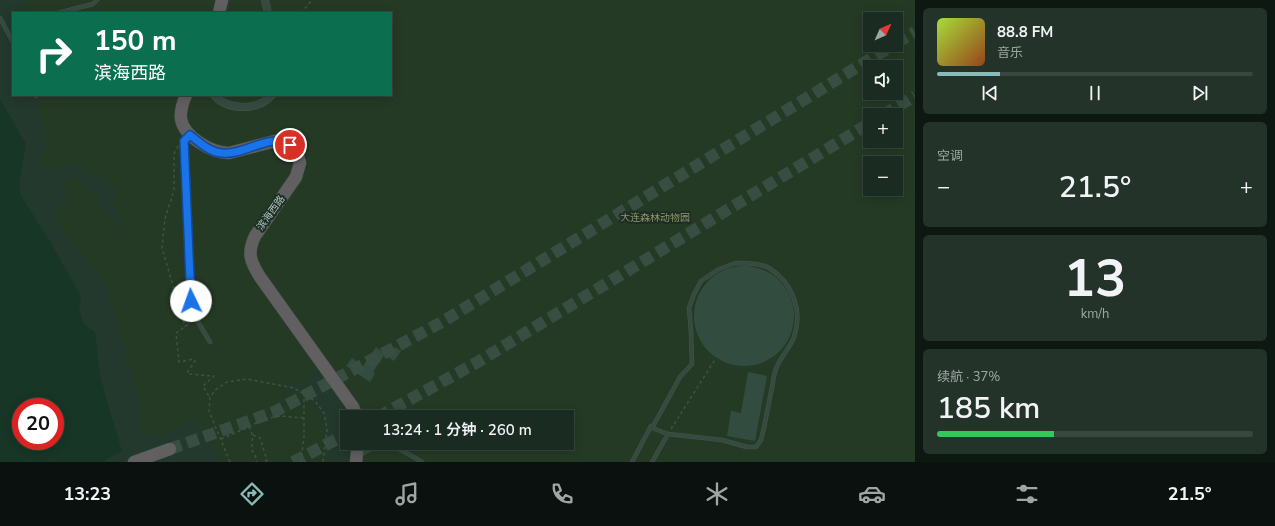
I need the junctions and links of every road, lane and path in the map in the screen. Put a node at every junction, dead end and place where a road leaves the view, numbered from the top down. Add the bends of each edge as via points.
1 (97, 0) edge
2 (222, 0) edge
3 (265, 0) edge
4 (312, 0) edge
5 (62, 12) edge
6 (219, 12) edge
7 (268, 12) edge
8 (302, 12) edge
9 (0, 18) edge
10 (12, 40) edge
11 (186, 96) edge
12 (215, 96) edge
13 (271, 96) edge
14 (187, 138) junction
15 (197, 319) junction
16 (185, 327) junction
17 (210, 342) dead end
18 (716, 358) dead end
19 (304, 394) junction
20 (210, 398) junction
21 (353, 410) edge
22 (304, 418) junction
23 (651, 426) dead end
24 (249, 427) junction
25 (668, 434) junction
26 (253, 435) junction
27 (221, 439) junction
28 (170, 449) tunnel mouth
29 (352, 450) edge
30 (356, 450) edge
31 (368, 450) edge
32 (401, 450) edge
33 (267, 461) edge
34 (354, 461) edge
35 (134, 462) edge
36 (230, 462) edge
37 (257, 462) edge
38 (301, 462) edge
39 (323, 462) edge
40 (422, 462) edge
41 (632, 462) edge
42 (652, 462) edge

1 - 5 lane via 93,4
2 - 6 highway
3 - 7 street
4 - 8 path
9 - 10 lane
11 - 14 highway, 滨海西路 via 181,120
12 - 13 street via 224,103 241,107 257,105
14 - 15 lane via 191,301
14 - 16 path via 174,154 174,190 165,219 162,248
14 - 21 highway, 滨海西路 via 221,153 238,152 279,140 290,145 298,156 300,163 296,177 251,244 251,261
15 - 16 path
15 - 17 lane
16 - 20 path via 176,333 179,362 193,359 195,361 187,373 214,376 203,386
18 - 25 path
19 - 20 path via 294,388 247,379 227,382 215,390
19 - 22 path
19 - 39 path via 315,401 324,413 327,429
20 - 27 path via 209,411
22 - 24 path via 281,416 263,419
22 - 38 path
23 - 41 lane
24 - 26 path
24 - 27 path
25 - 25 lane via 652,428 680,377 692,364 689,308 701,281 719,269 736,263 752,263 768,268 782,279 792,292 798,321 794,338 776,368 761,440 756,447 747,447 722,440
25 - 42 lane
26 - 33 path via 260,438
26 - 37 path via 252,450
27 - 36 path
28 - 35 highway
29 - 34 highway
30 - 34 highway
31 - 34 lane
32 - 40 lane

